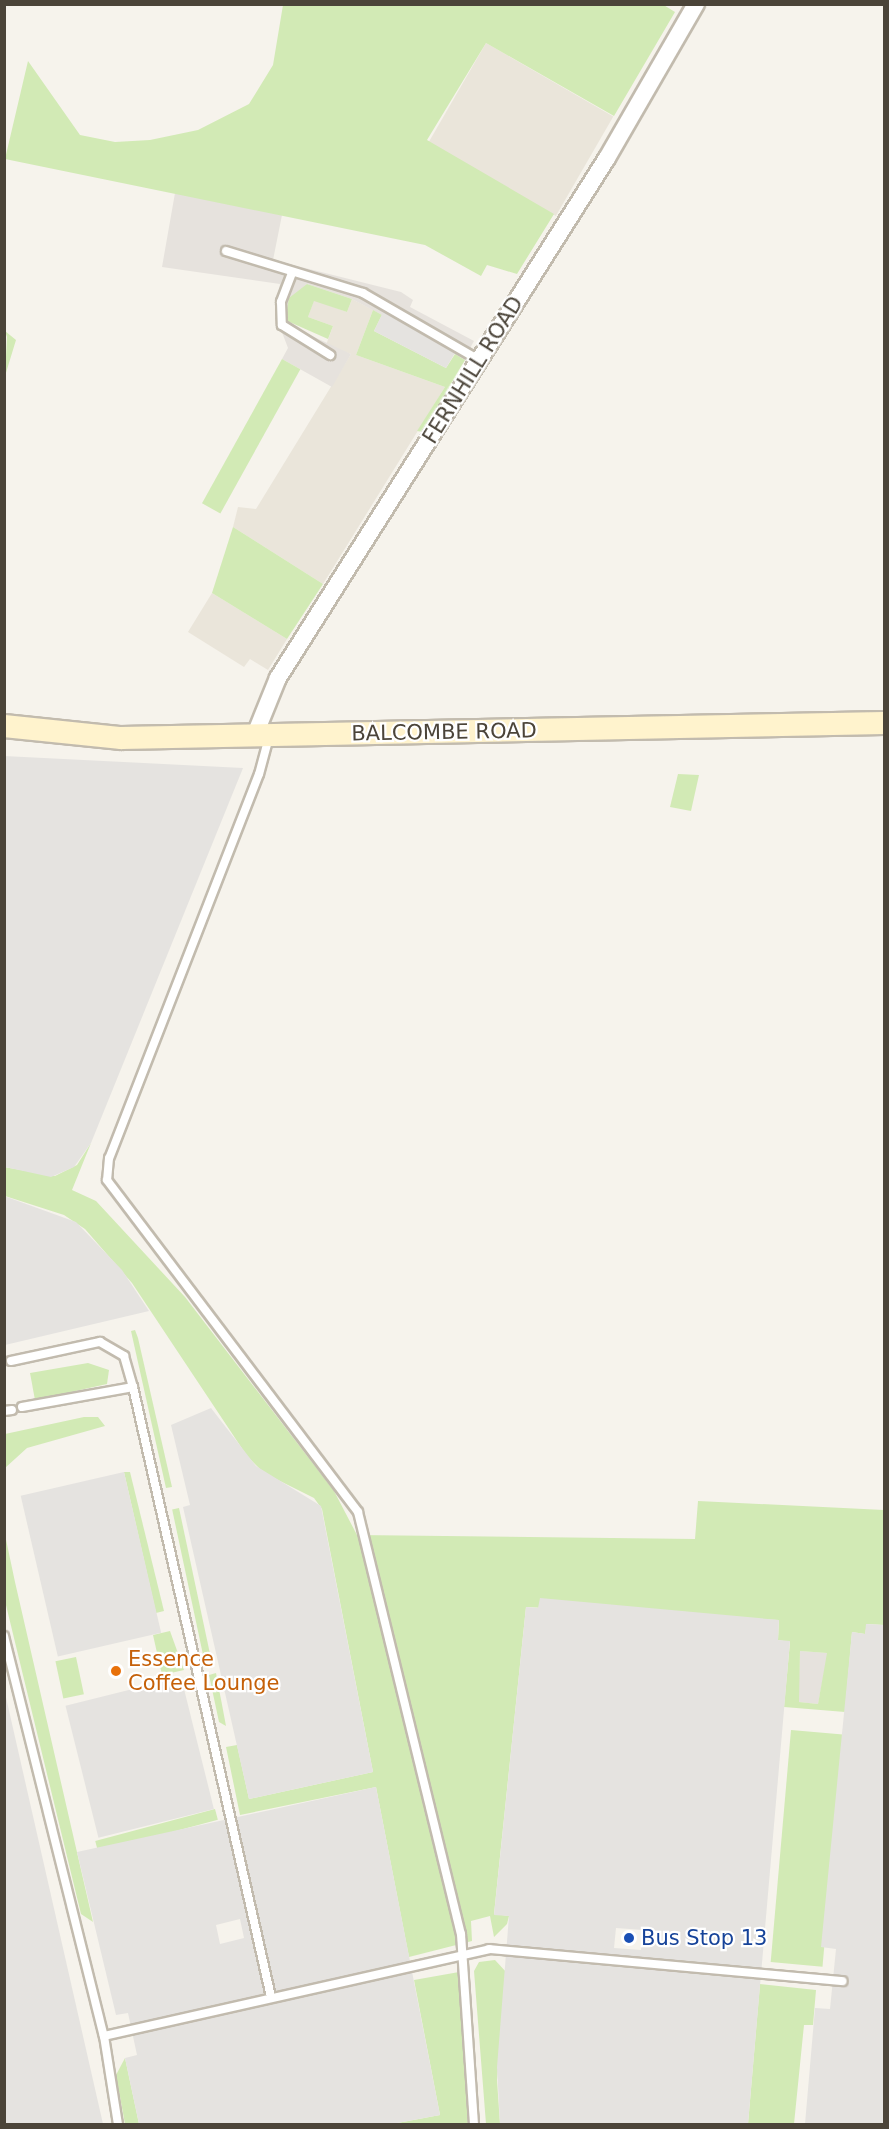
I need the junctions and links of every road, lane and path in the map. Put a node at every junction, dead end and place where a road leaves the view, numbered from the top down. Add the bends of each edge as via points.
1 (696, 4) edge
2 (226, 251) dead end
3 (292, 273) junction
4 (330, 355) dead end
5 (479, 360) junction
6 (885, 723) edge
7 (4, 726) edge
8 (262, 736) junction
9 (11, 1361) dead end
10 (134, 1387) junction
11 (22, 1407) dead end
12 (4, 1636) edge
13 (464, 1953) junction
14 (843, 1981) dead end
15 (271, 1997) junction
16 (104, 2036) junction
17 (118, 2124) edge
18 (474, 2124) edge

1 - 5 street, FERNHILL ROAD via 668,60
2 - 3 lane
3 - 4 lane via 281,302 282,325
3 - 5 lane via 363,293
5 - 8 street, FERNHILL ROAD via 278,678
6 - 8 main road, BALCOMBE ROAD
7 - 8 main road, BALCOMBE ROAD via 121,738
8 - 13 lane via 255,785 109,1158 107,1180 358,1512
9 - 10 lane via 100,1342 124,1356
10 - 11 lane
10 - 15 lane
12 - 16 lane
13 - 14 lane via 516,1950
13 - 15 lane
13 - 18 lane
15 - 16 lane
16 - 17 lane

